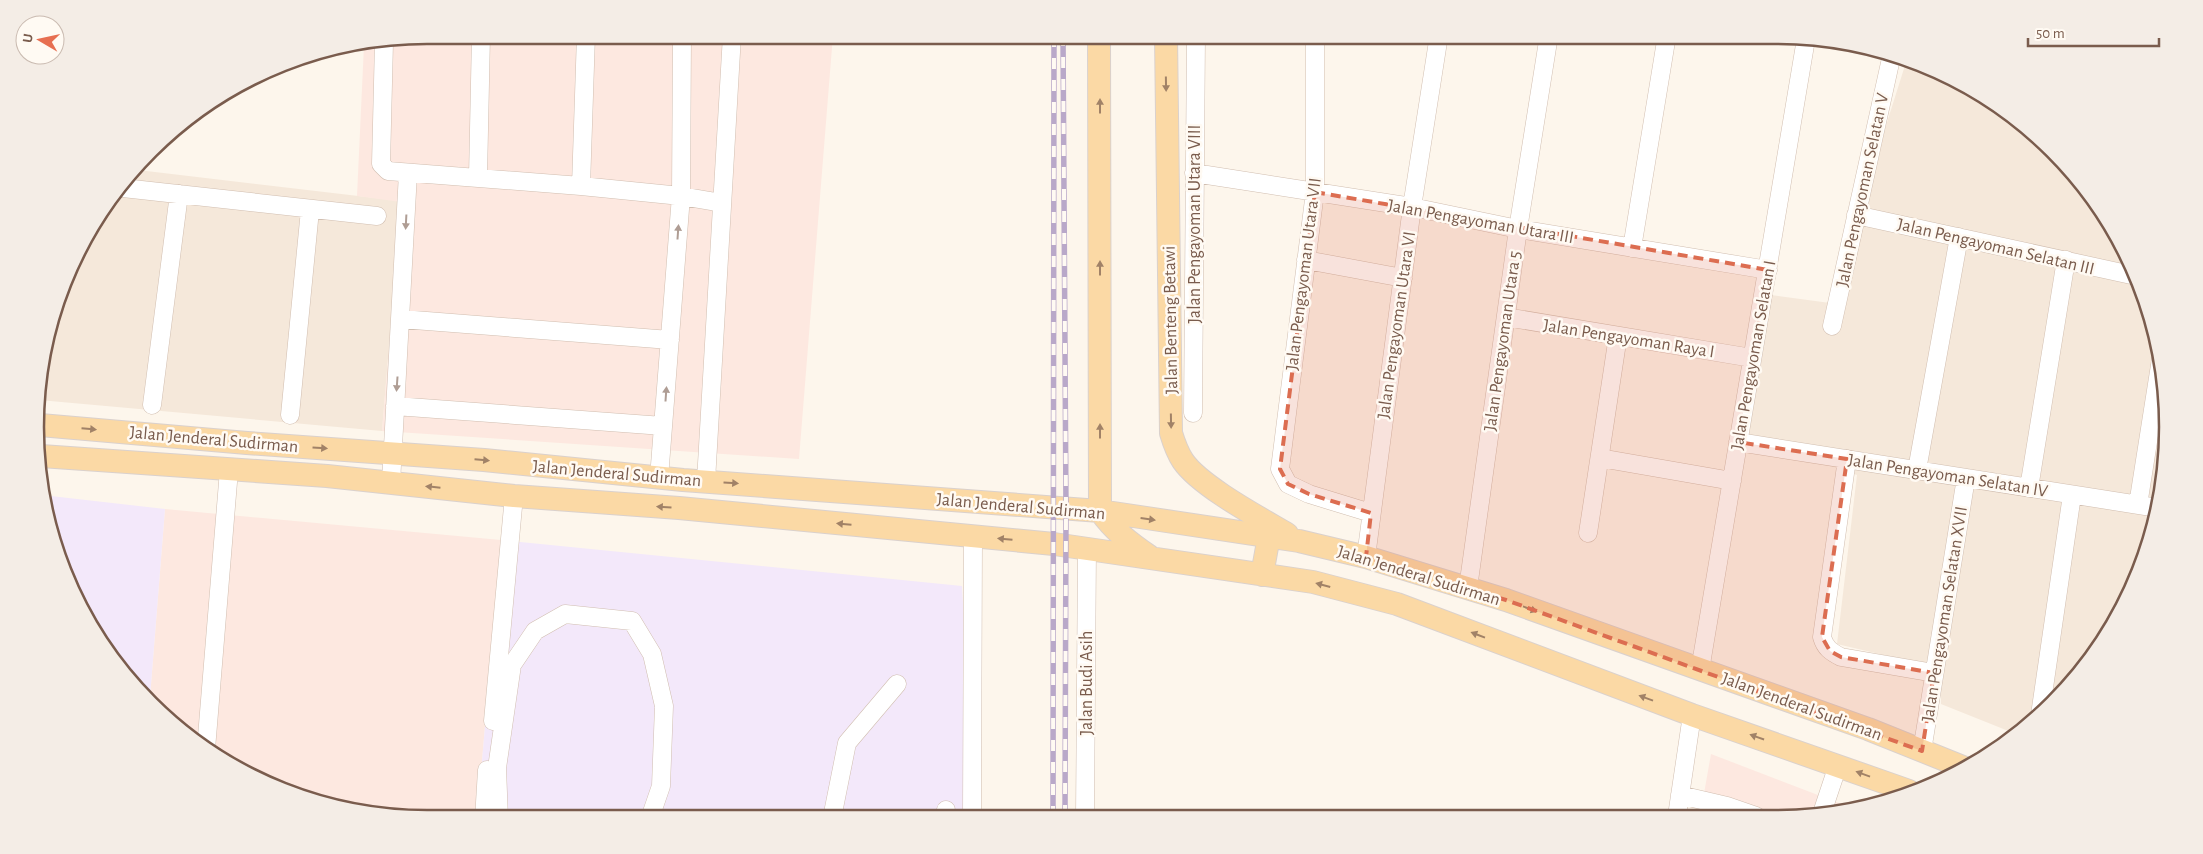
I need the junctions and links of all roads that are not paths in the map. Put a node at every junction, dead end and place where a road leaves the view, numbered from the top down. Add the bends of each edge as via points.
1 (481, 44) edge
2 (586, 44) edge
3 (682, 44) edge
4 (731, 44) edge
5 (1100, 44) edge
6 (1166, 44) edge
7 (1196, 44) edge
8 (1315, 44) edge
9 (1438, 44) edge
10 (1547, 44) edge
11 (1666, 44) edge
12 (1805, 45) edge
13 (384, 46) edge
14 (1890, 61) edge
15 (408, 173) junction
16 (1194, 173) junction
17 (478, 177) junction
18 (581, 186) junction
19 (127, 188) edge
20 (1315, 192) junction
21 (179, 194) junction
22 (681, 196) junction
23 (722, 203) junction
24 (1412, 207) junction
25 (310, 210) junction
26 (1856, 215) junction
27 (377, 216) dead end
28 (1518, 229) junction
29 (1959, 237) junction
30 (1632, 248) junction
31 (1306, 260) junction
32 (2066, 260) junction
33 (1768, 270) junction
34 (2127, 274) edge
35 (1403, 278) junction
36 (1506, 317) junction
37 (401, 320) junction
38 (1832, 326) dead end
39 (1618, 336) junction
40 (670, 340) junction
41 (1752, 358) junction
42 (2157, 386) edge
43 (152, 405) dead end
44 (395, 406) junction
45 (1193, 413) dead end
46 (290, 415) dead end
47 (44, 425) edge
48 (664, 426) junction
49 (1738, 442) junction
50 (392, 454) junction
51 (45, 456) edge
52 (1600, 458) junction
53 (1847, 459) junction
54 (229, 470) junction
55 (1917, 470) junction
56 (659, 478) junction
57 (1966, 478) junction
58 (706, 481) junction
59 (1732, 481) junction
60 (391, 483) junction
61 (2029, 488) junction
62 (2072, 495) junction
63 (514, 496) junction
64 (2138, 505) junction
65 (2151, 507) edge
66 (1100, 511) junction
67 (1371, 513) junction
68 (1588, 533) dead end
69 (973, 536) junction
70 (1268, 536) junction
71 (1299, 540) junction
72 (1087, 548) junction
73 (1366, 557) junction
74 (1152, 558) junction
75 (1262, 575) junction
76 (1468, 588) junction
77 (1700, 670) junction
78 (1934, 673) junction
79 (897, 684) dead end
80 (2042, 703) edge
81 (1692, 715) junction
82 (207, 741) edge
83 (1922, 751) junction
84 (1838, 765) junction
85 (1957, 765) edge
86 (1903, 789) edge
87 (1680, 795) junction
88 (1824, 807) edge
89 (485, 810) edge
90 (499, 810) edge
91 (653, 810) edge
92 (834, 810) edge
93 (972, 810) edge
94 (1086, 810) edge
95 (1678, 810) edge
96 (1719, 810) edge

1 - 17 street
2 - 18 street
3 - 22 street
4 - 23 street
66 -> 5 main road
6 -> 71 main road, Jalan Benteng Betawi via 1171,433 1180,456 1198,477
7 - 16 street, Jalan Pengayoman Utara VIII
8 - 20 street, Jalan Pengayoman Utara VII
9 - 24 street, Jalan Pengayoman Utara VI
10 - 28 street, Jalan Pengayoman Utara 5
11 - 30 street
12 - 33 street, Jalan Pengayoman Selatan I
13 - 15 street via 381,164 388,171
14 - 26 street, Jalan Pengayoman Selatan V
15 - 17 street
15 -> 37 street
16 - 20 street, Jalan Pengayoman Utara III
16 - 45 street, Jalan Pengayoman Utara VIII
17 - 18 street
18 - 22 street
19 - 21 street
20 - 24 street, Jalan Pengayoman Utara III
20 - 31 street, Jalan Pengayoman Utara VII
21 - 25 street
21 - 43 street
22 - 23 street
40 -> 22 street
23 - 58 street
24 - 28 street, Jalan Pengayoman Utara III
24 - 35 street, Jalan Pengayoman Utara VI
25 - 27 street
25 - 46 street
26 - 29 street, Jalan Pengayoman Selatan III
26 - 38 street, Jalan Pengayoman Selatan V
28 - 30 street, Jalan Pengayoman Utara III
28 - 36 street, Jalan Pengayoman Utara 5
29 - 32 street, Jalan Pengayoman Selatan III
29 - 55 street
30 - 33 street, Jalan Pengayoman Utara III
31 - 35 street
31 - 67 street, Jalan Pengayoman Utara VII via 1280,469 1288,484 1309,494
32 - 34 street, Jalan Pengayoman Selatan III
32 - 61 street
33 - 41 street, Jalan Pengayoman Selatan I
35 - 67 street, Jalan Pengayoman Utara VI
36 - 39 street, Jalan Pengayoman Raya I
36 - 76 street, Jalan Pengayoman Utara 5
37 - 40 street
37 -> 44 street
39 - 41 street, Jalan Pengayoman Raya I
39 - 52 street
48 -> 40 street
41 - 49 street, Jalan Pengayoman Selatan I
42 - 64 street
44 - 48 street
44 - 50 street
47 -> 50 main road, Jalan Jenderal Sudirman
48 - 56 street
49 - 53 street, Jalan Pengayoman Selatan IV
49 - 59 street, Jalan Pengayoman Selatan I
50 -> 56 main road, Jalan Jenderal Sudirman
50 - 60 street
51 - 54 main road, Jalan Jenderal Sudirman
52 - 59 street
52 - 68 street
53 - 55 street, Jalan Pengayoman Selatan IV
53 - 78 street via 1822,636 1824,645 1841,657
54 - 60 main road, Jalan Jenderal Sudirman
54 - 82 street
55 - 57 street, Jalan Pengayoman Selatan IV
56 - 58 main road, Jalan Jenderal Sudirman
57 - 61 street, Jalan Pengayoman Selatan IV
57 - 78 street, Jalan Pengayoman Selatan XVII
58 -> 66 main road, Jalan Jenderal Sudirman
59 - 77 street, Jalan Pengayoman Selatan I
63 -> 60 main road, Jalan Jenderal Sudirman
61 - 62 street, Jalan Pengayoman Selatan IV
62 - 64 street, Jalan Pengayoman Selatan IV
62 - 80 street
69 -> 63 main road, Jalan Jenderal Sudirman
63 - 89 street
64 - 65 street, Jalan Pengayoman Selatan IV
66 -> 70 main road, Jalan Jenderal Sudirman
66 - 74 main road via 1109,525
67 - 73 street, Jalan Pengayoman Utara VI
72 -> 69 main road, Jalan Jenderal Sudirman
69 - 93 street
70 - 71 main road, Jalan Jenderal Sudirman
70 - 75 main road
71 - 73 main road, Jalan Jenderal Sudirman
72 - 74 main road, Jalan Jenderal Sudirman
72 - 94 street, Jalan Budi Asih
73 - 76 main road, Jalan Jenderal Sudirman
74 - 75 main road, Jalan Jenderal Sudirman
81 -> 75 main road, Jalan Jenderal Sudirman via 1397,604 1313,582
76 -> 77 main road, Jalan Jenderal Sudirman
77 - 83 main road, Jalan Jenderal Sudirman
78 - 83 street, Jalan Pengayoman Selatan XVII
79 - 92 street via 847,743
84 -> 81 main road, Jalan Jenderal Sudirman
81 - 87 street
83 - 85 main road, Jalan Jenderal Sudirman
86 -> 84 main road, Jalan Jenderal Sudirman
84 - 88 street
87 - 95 street
87 - 96 street
90 - 91 street via 497,768 512,664 535,631 565,614 632,621 652,654 664,706 661,786

